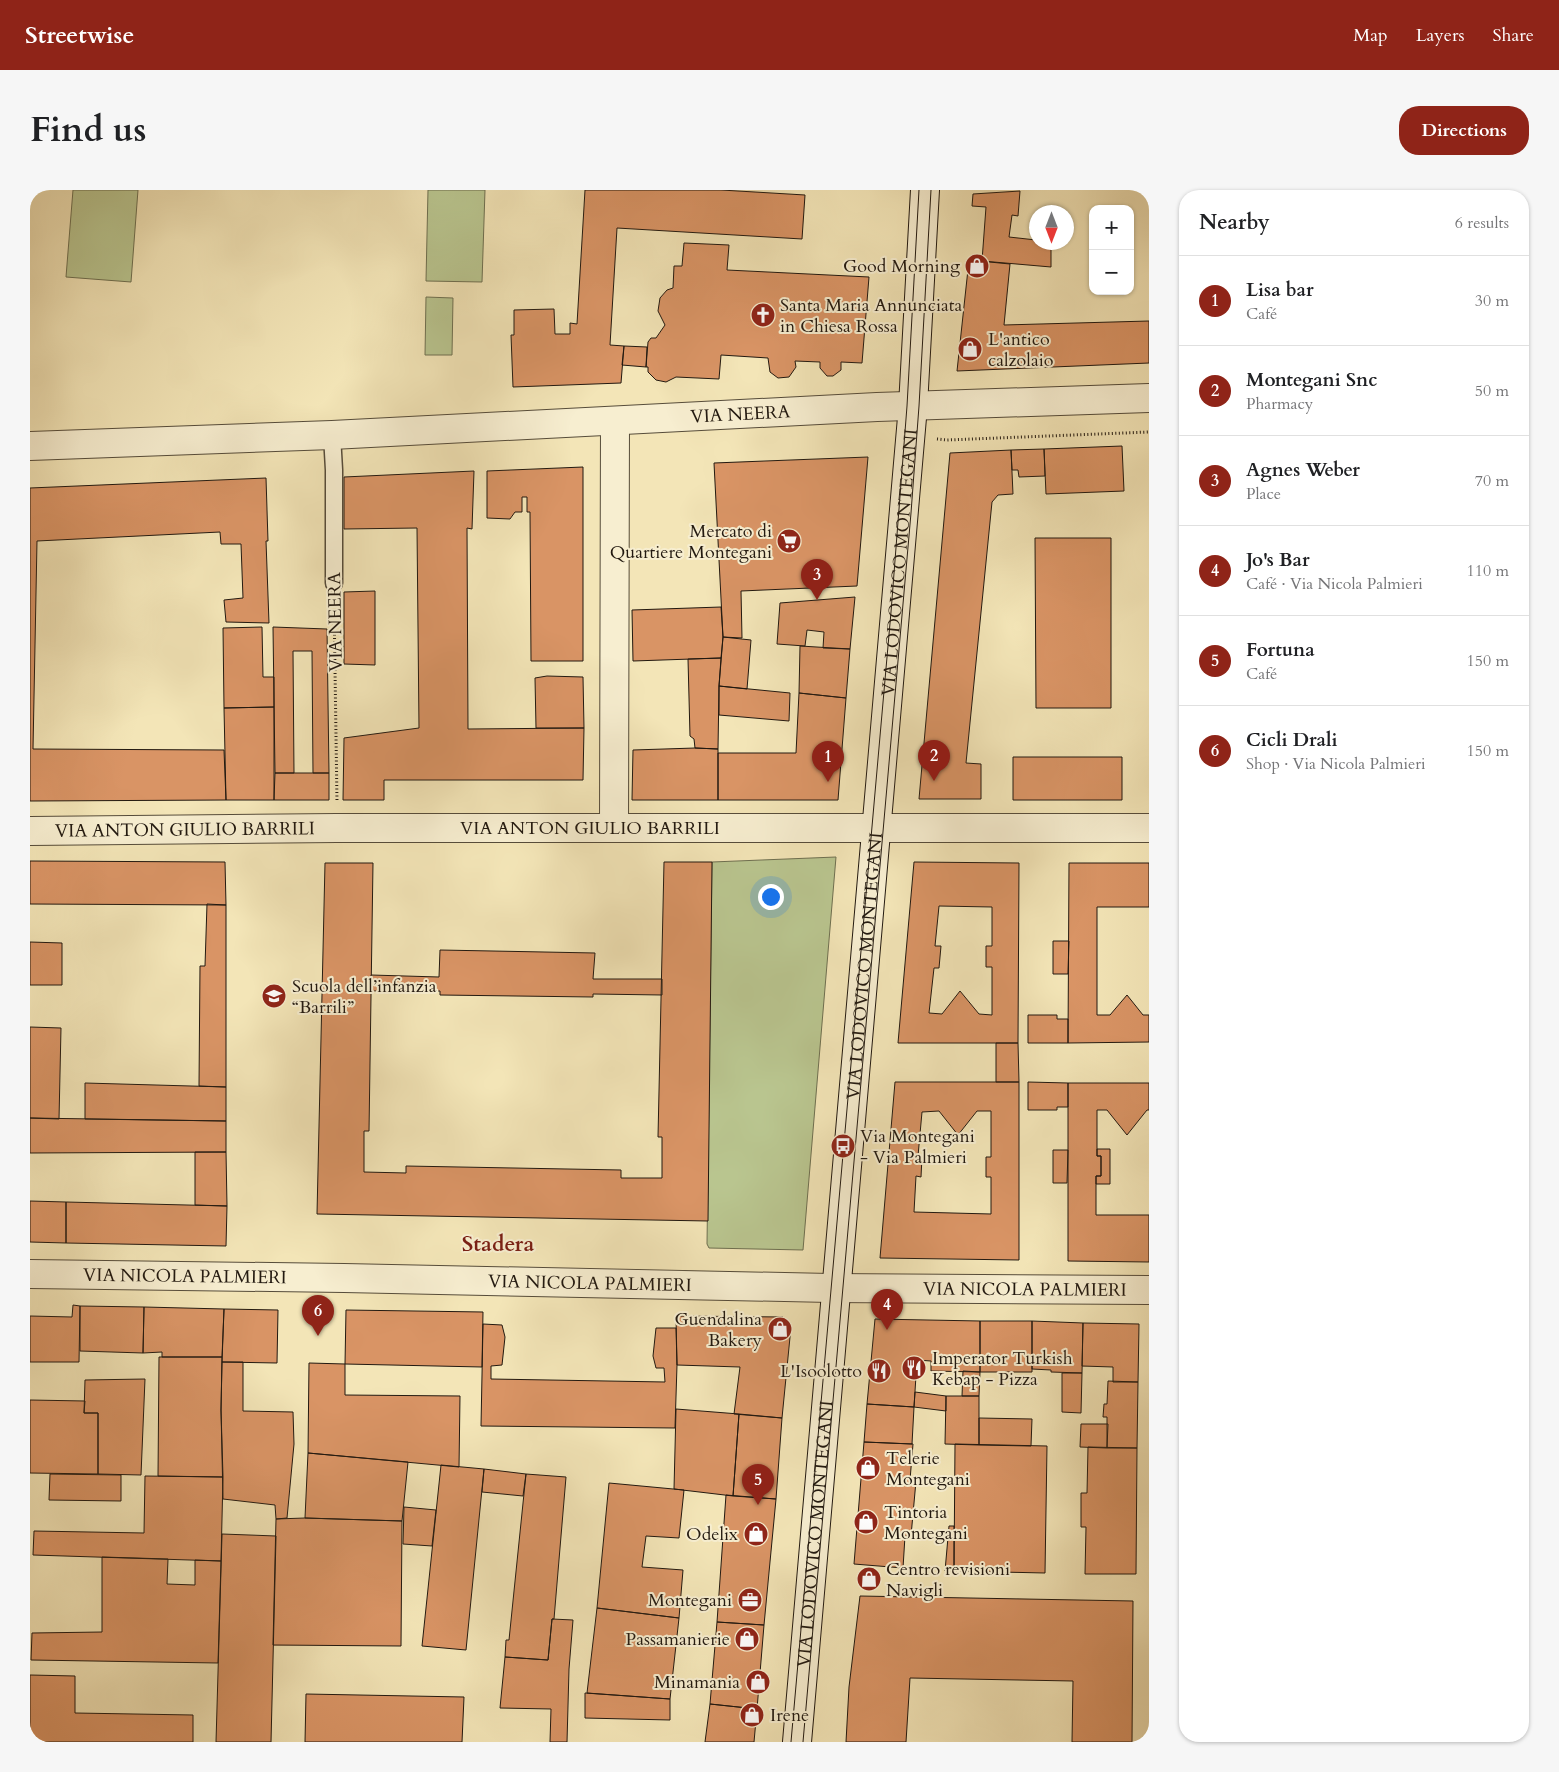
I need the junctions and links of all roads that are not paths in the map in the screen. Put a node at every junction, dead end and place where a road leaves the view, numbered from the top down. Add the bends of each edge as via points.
1 (925, 190) edge
2 (1149, 398) edge
3 (913, 406) junction
4 (614, 422) junction
5 (332, 435) junction
6 (30, 446) edge
7 (334, 583) road end
8 (614, 828) junction
9 (876, 828) junction
10 (1149, 828) edge
11 (30, 831) edge
12 (30, 1274) edge
13 (836, 1288) junction
14 (1149, 1290) edge
15 (797, 1742) edge

1 - 3 street, VIA LODOVICO MONTEGANI
2 - 3 street, VIA NEERA
3 - 4 street, VIA NEERA
3 - 9 street, VIA LODOVICO MONTEGANI
4 - 5 street, VIA NEERA
4 - 8 street
5 - 6 street, VIA NEERA
5 - 7 lane, VIA NEERA
8 - 9 street, VIA ANTON GIULIO BARRILI
8 - 11 street, VIA ANTON GIULIO BARRILI
9 - 10 street, VIA ANTON GIULIO BARRILI
9 - 13 street, VIA LODOVICO MONTEGANI
12 - 13 street, VIA NICOLA PALMIERI
13 - 14 street, VIA NICOLA PALMIERI
13 - 15 street, VIA LODOVICO MONTEGANI

